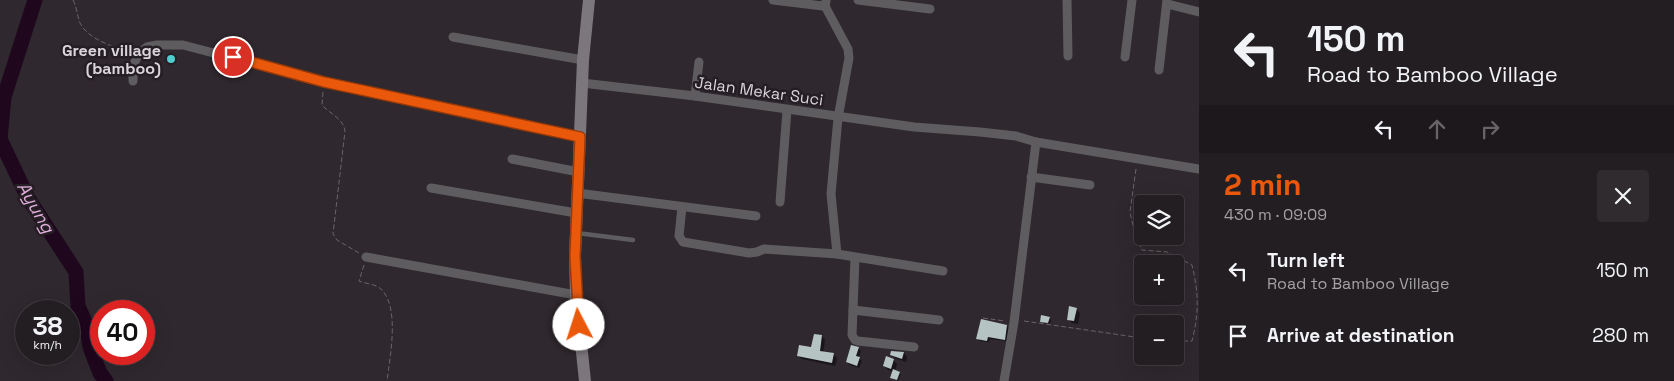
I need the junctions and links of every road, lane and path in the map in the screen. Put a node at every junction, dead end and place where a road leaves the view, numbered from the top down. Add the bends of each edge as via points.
1 (73, 0) edge
2 (589, 0) edge
3 (773, 0) edge
4 (858, 0) edge
5 (1067, 0) edge
6 (1132, 0) edge
7 (1167, 2) edge
8 (826, 3) edge
9 (930, 9) dead end
10 (1199, 12) edge
11 (453, 37) dead end
12 (139, 53) junction
13 (1068, 56) dead end
14 (1124, 58) dead end
15 (583, 60) junction
16 (700, 62) dead end
17 (1159, 70) dead end
18 (132, 81) dead end
19 (324, 82) junction
20 (582, 83) junction
21 (695, 96) junction
22 (787, 110) junction
23 (838, 118) junction
24 (580, 137) junction
25 (1036, 142) junction
26 (1137, 158) junction
27 (512, 159) dead end
28 (1199, 169) edge
29 (579, 172) junction
30 (1032, 177) junction
31 (1090, 185) dead end
32 (431, 188) dead end
33 (577, 193) junction
34 (780, 202) dead end
35 (682, 207) junction
36 (576, 214) junction
37 (756, 216) dead end
38 (576, 232) junction
39 (633, 240) dead end
40 (837, 254) junction
41 (366, 257) junction
42 (856, 258) junction
43 (943, 271) dead end
44 (576, 295) junction
45 (853, 310) junction
46 (984, 318) dead end
47 (939, 320) dead end
48 (1014, 322) junction
49 (1134, 337) edge
50 (1184, 341) edge
51 (914, 347) dead end
52 (387, 381) edge
53 (585, 381) edge
54 (1004, 381) edge

1 - 12 path via 79,22 91,35 107,44
2 - 15 street
3 - 8 street
4 - 9 street
5 - 13 street
6 - 14 street
7 - 10 street
7 - 17 street
8 - 23 street via 848,49 849,58
11 - 15 street
12 - 18 street via 133,66
12 - 19 street via 157,45 183,45
15 - 20 street
16 - 21 street
19 - 24 street
19 - 41 path via 322,105 334,114 345,131 333,234 337,240
20 - 21 street, Jalan Mekar Suci
20 - 24 street
21 - 22 street, Jalan Mekar Suci
22 - 23 street, Jalan Mekar Suci
22 - 34 street
23 - 25 street via 1016,136
23 - 40 street, Jalan Mekar Suci via 831,194
24 - 29 street
25 - 26 street
25 - 30 street
26 - 28 street
26 - 50 path via 1130,212 1142,250 1167,252 1192,265 1198,281 1199,313 1192,341
27 - 29 street
29 - 33 street
30 - 31 street
30 - 48 street
32 - 36 street
33 - 35 street
33 - 36 street
35 - 37 street
35 - 40 street via 679,236 683,242 750,253 764,249
36 - 38 street
38 - 39 lane
38 - 44 street
40 - 42 street
41 - 44 street
41 - 52 path via 359,281 380,287 390,300 392,338
42 - 43 street
42 - 45 street
44 - 53 street
45 - 47 street
45 - 51 street via 852,335 855,340
46 - 48 path
48 - 49 path
48 - 54 street

